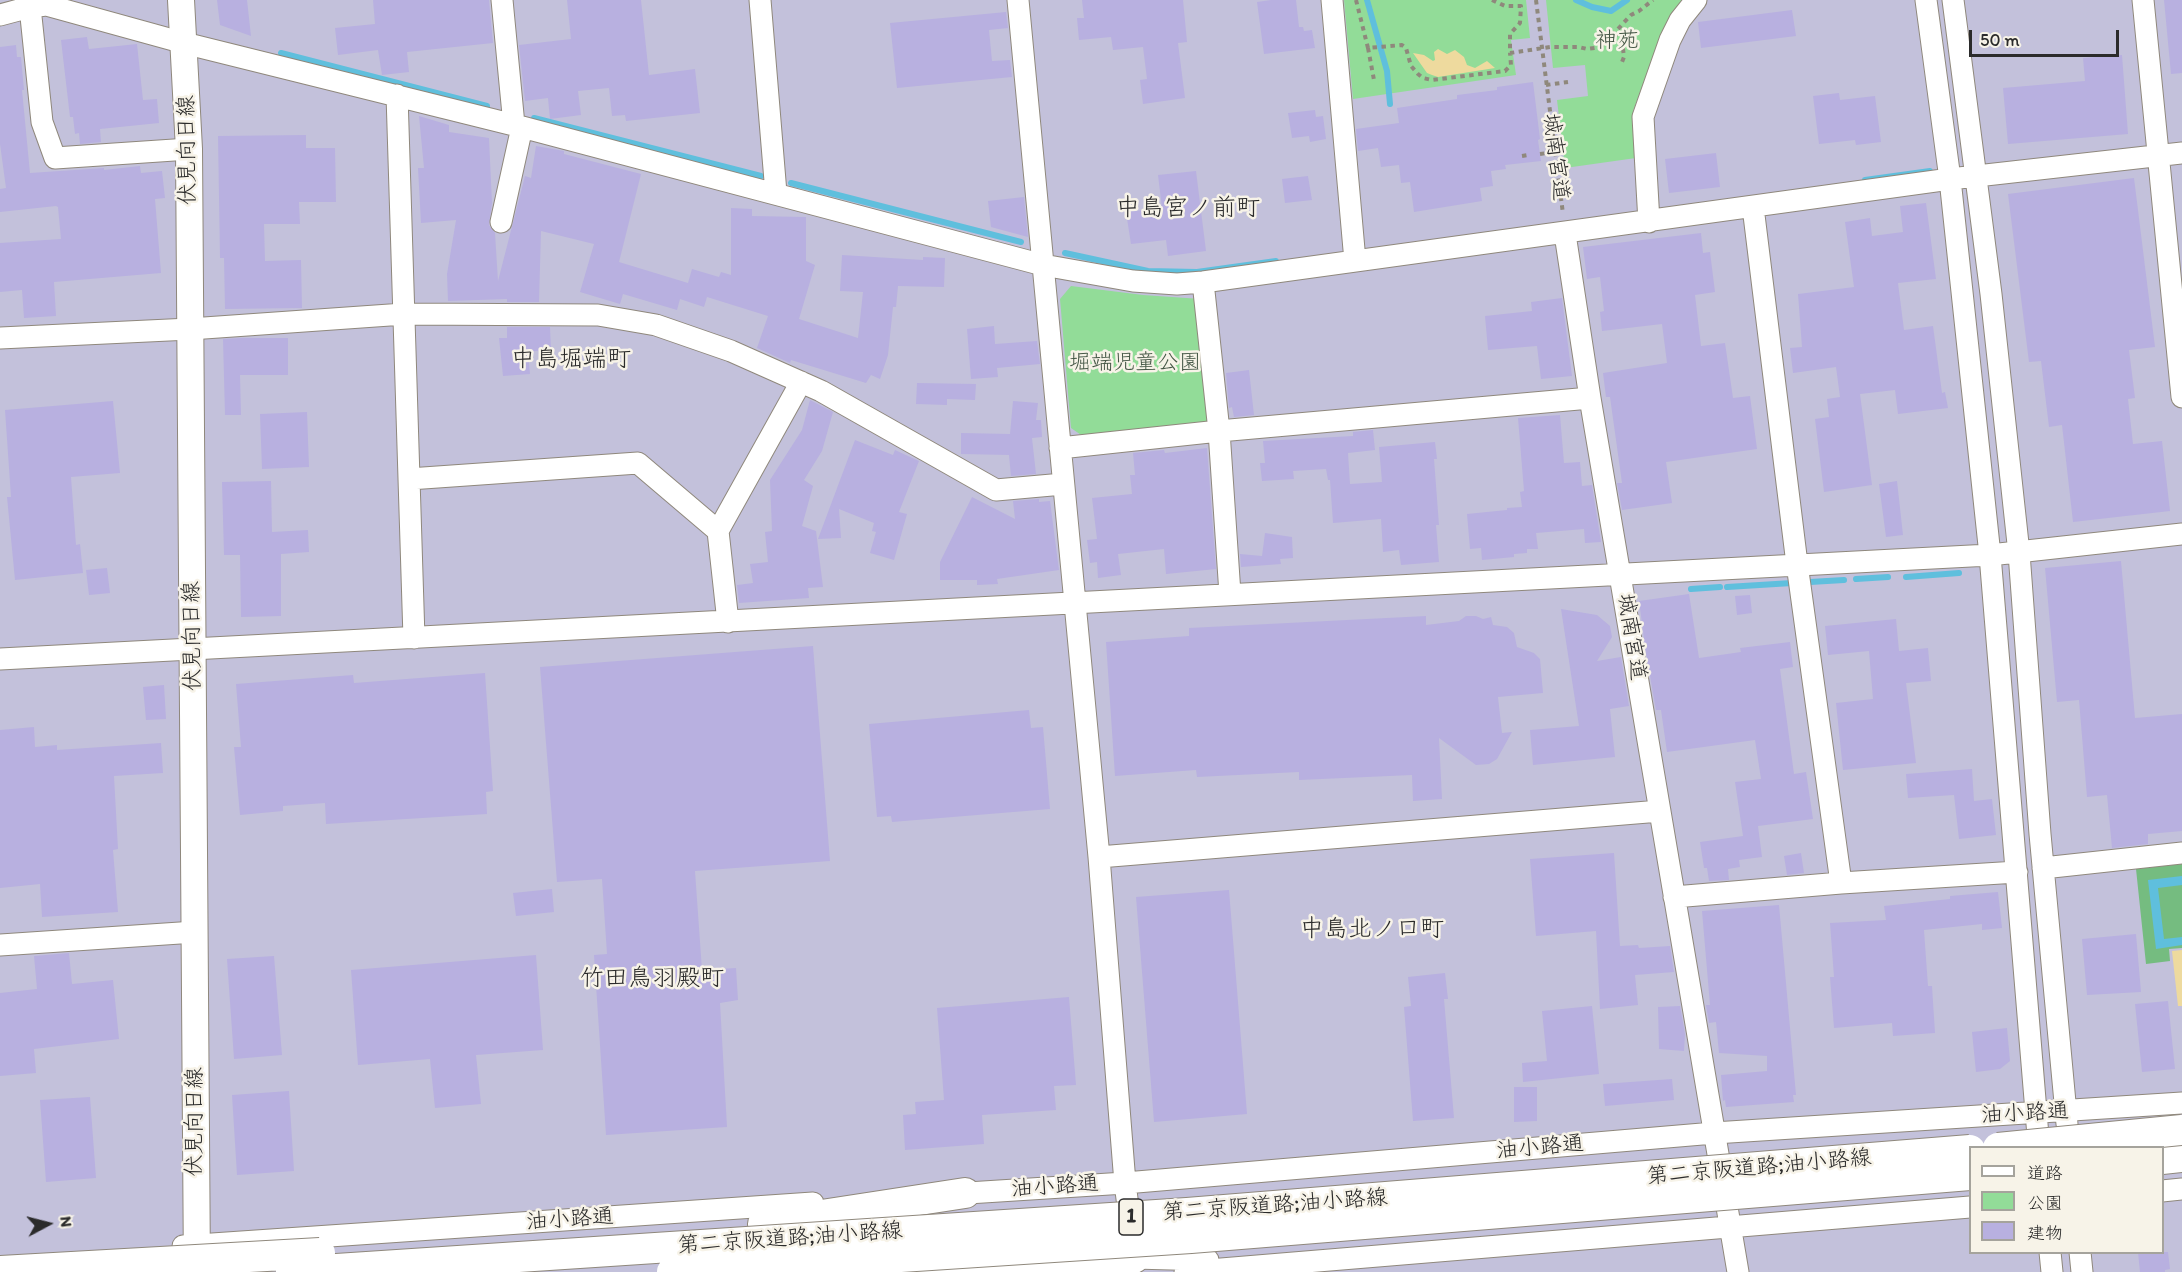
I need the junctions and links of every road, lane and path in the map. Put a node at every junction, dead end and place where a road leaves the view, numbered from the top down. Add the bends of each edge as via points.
1 (181, 0) edge
2 (502, 0) edge
3 (759, 0) edge
4 (1018, 0) edge
5 (1332, 0) edge
6 (1356, 0) edge
7 (1492, 0) edge
8 (1536, 0) edge
9 (1653, 0) edge
10 (1696, 0) edge
11 (1926, 0) edge
12 (1953, 0) edge
13 (2143, 0) edge
14 (30, 6) junction
15 (0, 15) edge
16 (1614, 33) junction
17 (184, 43) junction
18 (1368, 48) junction
19 (1542, 49) junction
20 (1510, 53) junction
21 (1618, 62) dead end
22 (1374, 80) dead end
23 (1568, 82) dead end
24 (1546, 85) junction
25 (397, 95) junction
26 (518, 126) junction
27 (189, 149) junction
28 (1554, 152) junction
29 (2182, 153) edge
30 (1540, 154) dead end
31 (2159, 155) junction
32 (1976, 177) junction
33 (1950, 179) junction
34 (776, 193) junction
35 (1753, 207) junction
36 (501, 222) dead end
37 (1649, 222) junction
38 (1565, 234) junction
39 (1355, 261) junction
40 (1043, 265) junction
41 (1203, 282) junction
42 (404, 314) junction
43 (190, 329) junction
44 (0, 338) edge
45 (801, 382) junction
46 (2182, 397) edge
47 (1590, 398) junction
48 (1219, 431) junction
49 (1060, 448) junction
50 (410, 479) junction
51 (1064, 484) junction
52 (718, 531) junction
53 (2182, 534) edge
54 (2019, 553) junction
55 (1990, 555) junction
56 (1797, 564) junction
57 (1621, 573) junction
58 (1230, 594) junction
59 (1074, 603) junction
60 (728, 622) junction
61 (414, 638) junction
62 (194, 650) junction
63 (0, 659) edge
64 (1660, 810) junction
65 (2182, 853) edge
66 (1099, 857) junction
67 (2043, 868) junction
68 (2017, 872) junction
69 (1842, 883) junction
70 (1674, 897) junction
71 (195, 932) junction
72 (0, 945) edge
73 (2182, 1104) edge
74 (2066, 1112) junction
75 (2036, 1113) junction
76 (2182, 1130) edge
77 (1714, 1133) junction
78 (2018, 1146) edge
79 (2039, 1146) edge
80 (2070, 1146) edge
81 (1969, 1150) edge
82 (2182, 1157) edge
83 (2164, 1159) edge
84 (1969, 1175) edge
85 (1125, 1183) junction
86 (2182, 1189) edge
87 (2164, 1191) edge
88 (965, 1193) junction
89 (1969, 1207) edge
90 (1730, 1226) junction
91 (196, 1245) junction
92 (2050, 1254) edge
93 (2080, 1254) edge
94 (0, 1261) edge
95 (1304, 1262) junction
96 (1135, 1265) edge
97 (0, 1271) edge
98 (197, 1272) edge
99 (291, 1272) edge
100 (672, 1272) edge
101 (921, 1272) edge
102 (1185, 1272) edge
103 (1738, 1272) edge
104 (2052, 1272) edge
105 (2082, 1272) edge

1 - 17 main road, 伏見向日線
2 - 26 street
3 - 34 street
4 - 40 street
5 - 39 street
6 - 18 path
7 - 20 path via 1505,6 1521,6 1520,23 1510,34
8 - 19 path, 城南宮道
9 - 16 path
10 - 37 street via 1670,40 1643,117
11 - 33 street
12 - 32 street
13 - 31 street
14 - 15 street
14 - 17 street via 46,5
14 - 27 street via 42,122 55,158
16 - 19 path via 1601,47
16 - 21 path via 1623,49 1624,57
17 - 25 street
17 - 27 main road, 伏見向日線
18 - 20 path via 1402,45 1418,74 1432,80 1505,71 1511,65
18 - 22 path
19 - 20 path
19 - 24 path, 城南宮道
23 - 24 path
24 - 28 path, 城南宮道
25 - 26 street
25 - 42 street
26 - 34 street
26 - 36 street
27 - 43 main road, 伏見向日線
28 - 30 path
28 - 38 path, 城南宮道
29 - 31 street
31 - 32 street
31 - 46 street
32 - 33 street
32 - 54 street
33 - 35 street
33 - 55 street
34 - 40 street
35 - 37 street
35 - 56 street
37 - 38 street
38 - 39 street
38 - 47 street, 城南宮道
39 - 41 street
40 - 41 street via 1133,281
40 - 49 street
41 - 48 street
42 - 43 street
42 - 45 street via 598,315 656,325 731,351
42 - 50 street
43 - 44 street
43 - 62 main road, 伏見向日線
45 - 51 street via 996,490
45 - 52 street
47 - 48 street
47 - 57 street, 城南宮道
48 - 49 street
48 - 58 street
49 - 51 street
50 - 52 street via 638,463
50 - 61 street
51 - 59 street
52 - 60 street
53 - 54 street
54 - 55 street
54 - 67 street
55 - 56 street
55 - 68 street
56 - 57 street
56 - 69 street
57 - 58 street
57 - 64 street, 城南宮道
58 - 59 street
59 - 60 street
59 - 66 street
60 - 61 street
61 - 62 street
62 - 63 street
62 - 71 main road, 伏見向日線
64 - 66 street
64 - 70 street, 城南宮道
65 - 67 street
66 - 85 street
67 - 74 street
68 - 69 street
68 - 75 street
69 - 70 street
70 - 77 street, 城南宮道
71 - 72 street
71 - 91 main road, 伏見向日線
73 - 74 street, 油小路通
74 - 75 street, 油小路通
74 - 80 street
75 - 77 street, 油小路通
75 - 79 street
76 - 78 highway, bridge
77 - 85 street, 油小路通
77 - 90 street, 城南宮道
81 - 99 highway, 第二京阪道路;油小路線 / 1, bridge via 1187,1213
82 - 83 highway
84 - 100 highway, 第二京阪道路;油小路線 / 1, bridge via 1191,1238
85 - 88 street, 油小路通
85 - 96 street
86 - 87 street
88 - 91 street, 油小路通
88 - 97 highway, bridge via 763,1224 410,1250
89 - 90 street
90 - 95 street
90 - 103 street, 城南宮道
91 - 94 street, 油小路通
91 - 98 main road, 伏見向日線
92 - 104 street
93 - 105 street
95 - 96 street
95 - 102 street
96 - 101 highway

